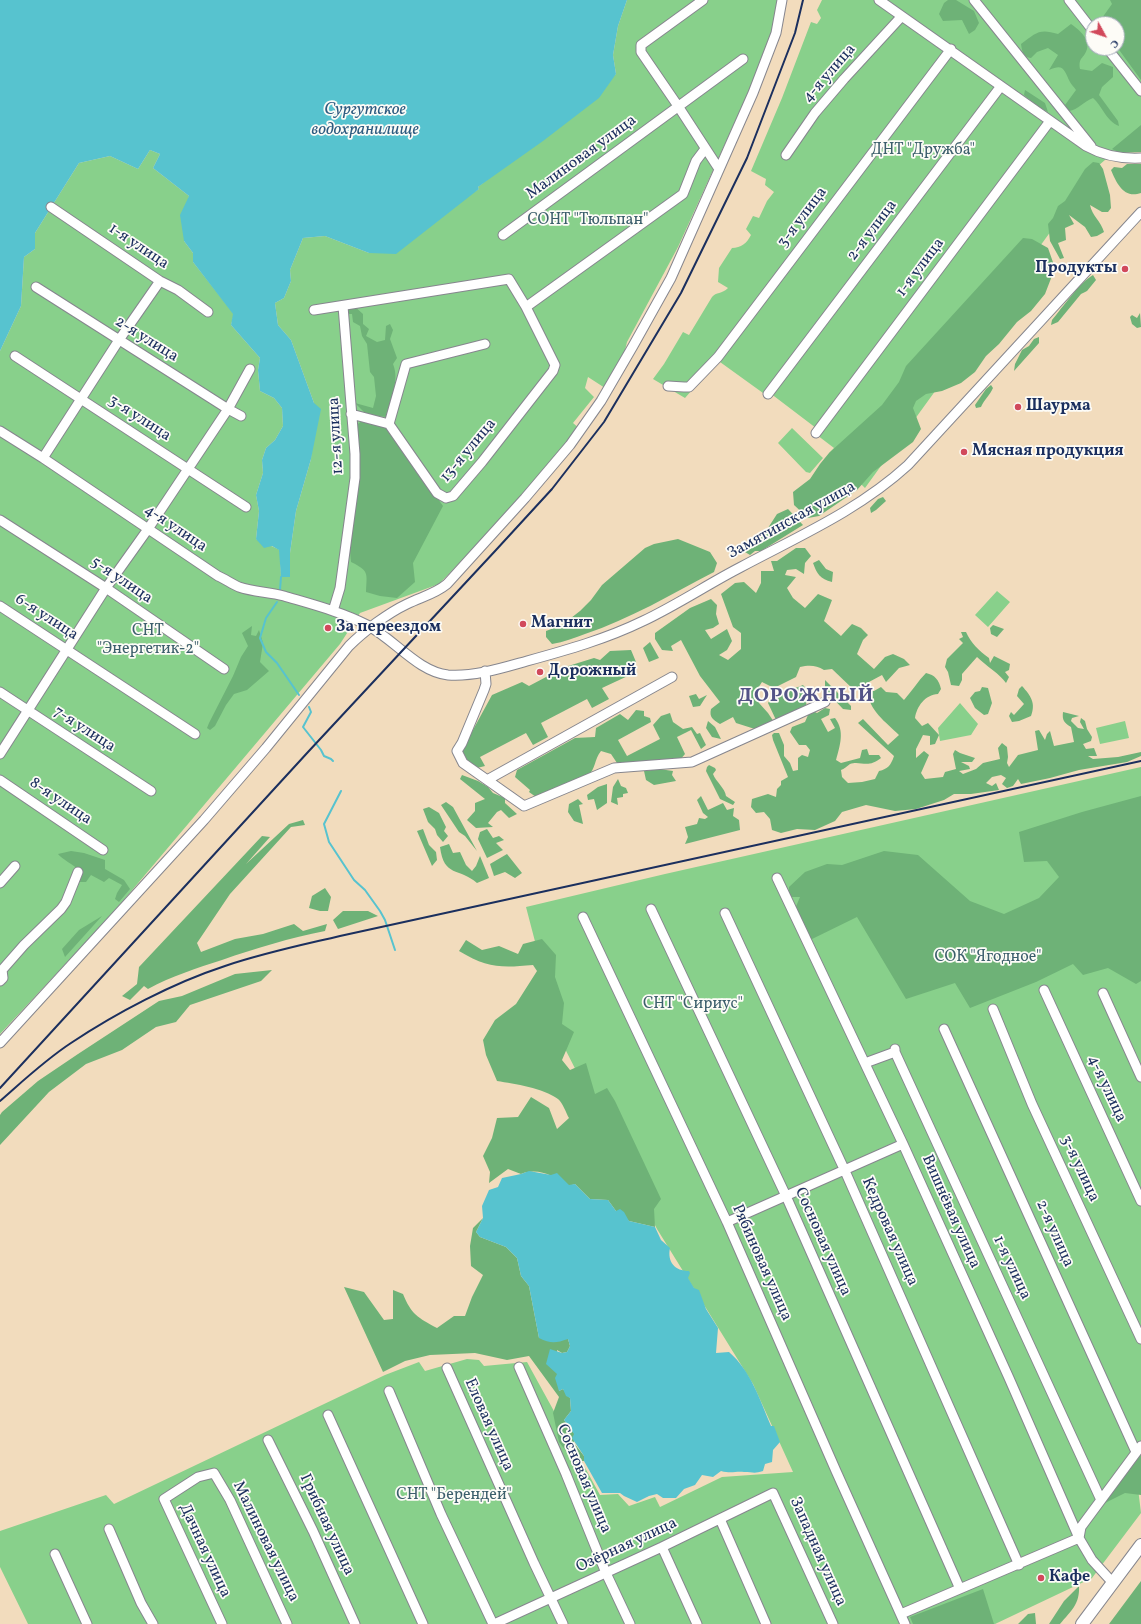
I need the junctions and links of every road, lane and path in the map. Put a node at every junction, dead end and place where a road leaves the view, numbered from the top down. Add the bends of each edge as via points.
1 (703, 0) edge
2 (782, 0) edge
3 (879, 0) edge
4 (974, 0) edge
5 (1069, 0) edge
6 (901, 17) junction
7 (1085, 21) edge
8 (951, 49) junction
9 (1113, 56) edge
10 (743, 59) dead end
11 (1002, 86) junction
12 (1141, 92) edge
13 (678, 106) junction
14 (1050, 121) junction
15 (705, 149) junction
16 (1095, 151) junction
17 (786, 155) dead end
18 (1141, 158) edge
19 (719, 169) junction
20 (51, 207) dead end
21 (1141, 212) edge
22 (503, 235) dead end
23 (160, 280) junction
24 (36, 287) dead end
25 (343, 306) junction
26 (526, 307) junction
27 (314, 310) dead end
28 (208, 312) dead end
29 (119, 340) junction
30 (485, 344) dead end
31 (14, 356) dead end
32 (250, 369) dead end
33 (668, 386) dead end
34 (768, 394) dead end
35 (81, 398) junction
36 (228, 409) junction
37 (351, 414) junction
38 (241, 416) dead end
39 (389, 424) junction
40 (0, 431) edge
41 (816, 433) dead end
42 (43, 458) junction
43 (188, 469) junction
44 (246, 507) dead end
45 (0, 520) edge
46 (148, 529) junction
47 (106, 588) junction
48 (0, 606) edge
49 (333, 611) junction
50 (349, 617) joint
51 (372, 627) junction
52 (67, 650) junction
53 (224, 669) dead end
54 (485, 671) junction
55 (672, 677) dead end
56 (0, 692) edge
57 (826, 702) dead end
58 (27, 711) junction
59 (195, 734) dead end
60 (0, 754) edge
61 (0, 780) edge
62 (487, 780) junction
63 (151, 791) dead end
64 (103, 850) dead end
65 (15, 866) dead end
66 (78, 872) dead end
67 (777, 878) dead end
68 (0, 883) edge
69 (652, 909) dead end
70 (725, 913) dead end
71 (583, 917) dead end
72 (1, 969) edge
73 (0, 981) edge
74 (1044, 990) dead end
75 (1103, 993) dead end
76 (993, 1010) dead end
77 (944, 1029) dead end
78 (0, 1043) edge
79 (865, 1063) junction
80 (1141, 1077) edge
81 (903, 1144) junction
82 (845, 1171) junction
83 (786, 1196) junction
84 (1141, 1201) edge
85 (727, 1222) junction
86 (1141, 1339) edge
87 (519, 1367) dead end
88 (447, 1368) dead end
89 (389, 1391) dead end
90 (328, 1415) dead end
91 (268, 1440) dead end
92 (1139, 1449) edge
93 (214, 1473) joint
94 (773, 1493) joint
95 (1101, 1500) junction
96 (720, 1519) junction
97 (109, 1530) dead end
98 (1079, 1538) junction
99 (1141, 1546) edge
100 (662, 1547) junction
101 (56, 1554) dead end
102 (1019, 1565) junction
103 (606, 1572) junction
104 (1113, 1583) junction
105 (960, 1590) junction
106 (551, 1598) junction
107 (901, 1614) junction
108 (87, 1624) edge
109 (153, 1624) edge
110 (222, 1624) edge
111 (287, 1624) edge
112 (355, 1624) edge
113 (423, 1624) edge
114 (493, 1624) edge
115 (563, 1624) edge
116 (630, 1624) edge
117 (697, 1624) edge
118 (766, 1624) edge
119 (833, 1624) edge
120 (906, 1624) edge
121 (1082, 1624) edge

1 - 13 street via 641,45 641,52
2 - 19 street via 776,33
3 - 6 street
4 - 16 street
5 - 7 street
6 - 8 street
6 - 17 street, 4-я улица via 815,113
8 - 11 street
8 - 33 street, 3-я улица via 718,357 689,387
9 - 12 street
10 - 13 street, Малиновая улица
11 - 14 street
11 - 34 street, 2-я улица
13 - 15 street
13 - 22 street, Малиновая улица
14 - 16 street
14 - 41 street, 1-я улица
15 - 19 street
15 - 26 street via 696,161 683,194
16 - 18 street via 1118,158
19 - 51 street via 671,278 601,400 570,445 447,584 438,591 407,604
20 - 23 street, 1-я улица
21 - 54 street, Замятинская улица via 908,465 878,491 678,603 616,633 583,645
23 - 28 street, 1-я улица
23 - 29 street
24 - 29 street, 2-я улица
25 - 26 street via 509,279
25 - 27 street
25 - 37 street, 12-я улица
26 - 39 street, 13-я улица via 555,365 453,496 446,498 437,493
29 - 35 street
29 - 36 street, 2-я улица
30 - 39 street via 406,364
31 - 35 street, 3-я улица
32 - 36 street
35 - 42 street
35 - 43 street, 3-я улица
36 - 38 street, 2-я улица
36 - 43 street
37 - 39 street
37 - 49 street, 12-я улица via 355,478 340,588
40 - 42 street, 4-я улица
42 - 46 street, 4-я улица
43 - 44 street, 3-я улица
43 - 46 street
45 - 47 street, 5-я улица
46 - 47 street
46 - 49 street, 4-я улица via 218,576 238,586
47 - 52 street
47 - 53 street, 5-я улица
48 - 52 street, 6-я улица
49 - 50 street, 4-я улица
50 - 51 street, Замятинская улица
51 - 54 street, Замятинская улица via 433,671 456,675
51 - 78 street via 349,646 204,820
52 - 58 street
52 - 59 street, 6-я улица
54 - 62 street via 484,690 457,751 463,763
55 - 62 street
56 - 58 street, 7-я улица
57 - 62 street via 692,762 614,768 524,806
58 - 60 street
58 - 63 street, 7-я улица
61 - 64 street, 8-я улица
65 - 68 street
66 - 72 street via 61,909
67 - 79 street, Вишнёвая улица
69 - 83 street, Сосновая улица
70 - 82 street, Кедровая улица
71 - 85 street, Рябиновая улица
72 - 73 street via 3,978
74 - 84 street, 4-я улица
75 - 80 street
76 - 86 street, 3-я улица via 1032,1104
77 - 92 street, 2-я улица
79 - 81 street, Вишнёвая улица
79 - 95 street, 1-я улица via 895,1050
81 - 82 street
81 - 98 street, Вишнёвая улица
82 - 83 street
82 - 102 street, Кедровая улица
83 - 85 street
83 - 105 street, Сосновая улица
85 - 107 street, Рябиновая улица
87 - 103 street, Сосновая улица
88 - 106 street, Еловая улица
89 - 114 street via 441,1514
90 - 113 street
91 - 112 street, Грибная улица
92 - 95 street
93 - 110 street, Дачная улица via 198,1477 164,1499
93 - 111 street, Малиновая улица via 230,1500
94 - 96 street, Озёрная улица
94 - 119 street, Западная улица
95 - 98 street via 1081,1527
96 - 100 street, Озёрная улица
96 - 118 street
97 - 109 street
98 - 102 street
98 - 104 street, Вишнёвая улица via 1092,1560
99 - 104 main road
100 - 103 street, Озёрная улица
100 - 117 street
101 - 108 street
102 - 105 street
103 - 106 street, Озёрная улица
103 - 116 street, Сосновая улица
104 - 121 main road
105 - 107 street
106 - 114 street, Озёрная улица
106 - 115 street, Еловая улица
107 - 120 street, Рябиновая улица

